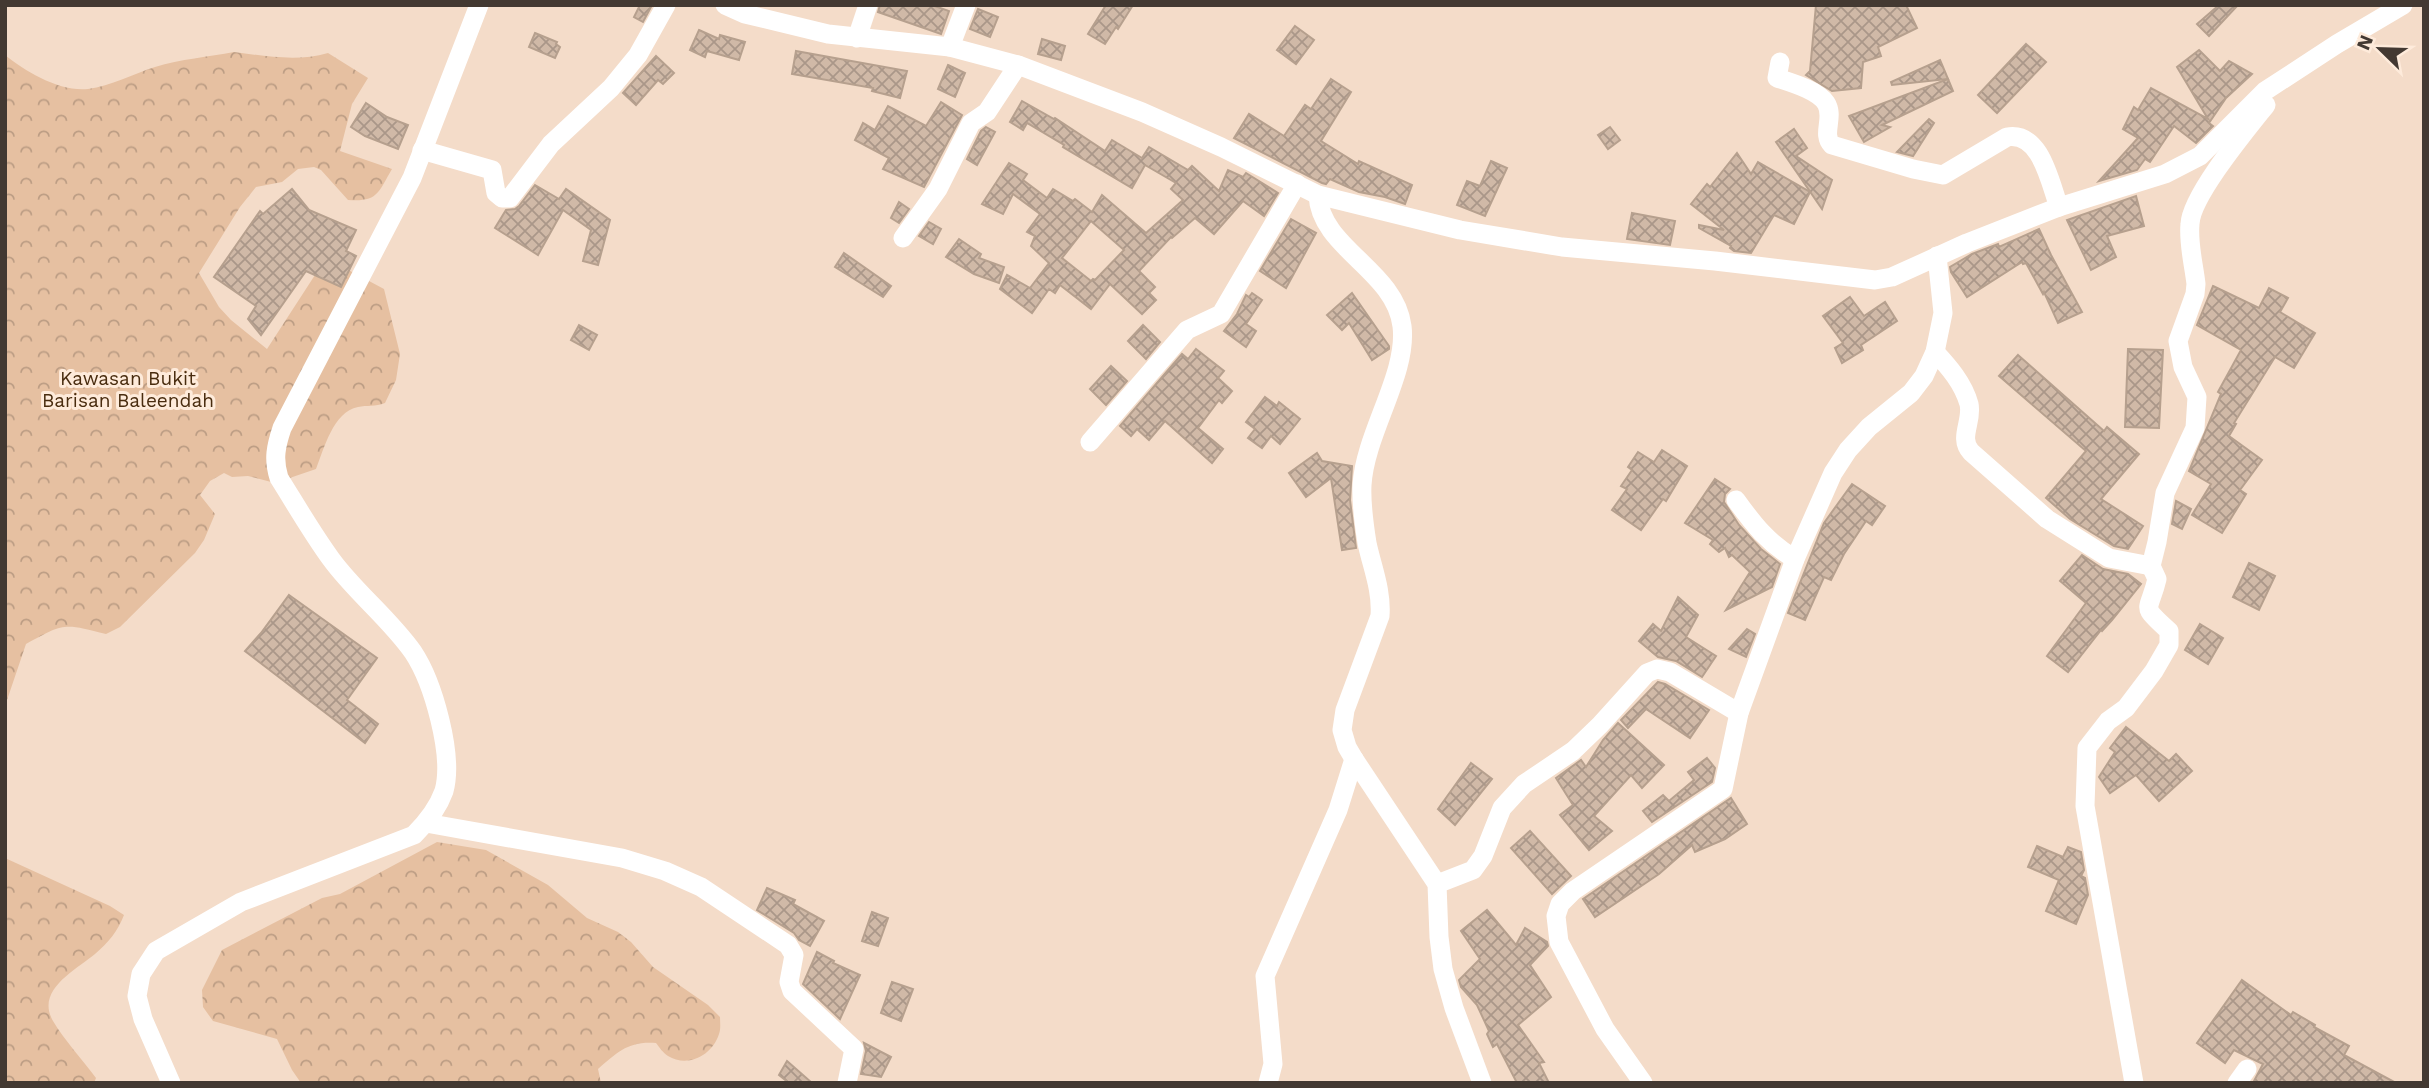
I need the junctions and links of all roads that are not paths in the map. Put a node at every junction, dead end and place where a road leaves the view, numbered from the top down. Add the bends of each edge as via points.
1 (479, 5) edge
2 (666, 5) edge
3 (725, 5) edge
4 (868, 5) edge
5 (965, 5) edge
6 (2403, 5) edge
7 (858, 38) junction
8 (950, 47) junction
9 (1780, 62) dead end
10 (1017, 65) junction
11 (2265, 91) junction
12 (422, 150) junction
13 (1297, 184) junction
14 (1318, 195) junction
15 (2059, 207) junction
16 (903, 238) dead end
17 (1937, 256) junction
18 (1935, 352) junction
19 (1090, 442) dead end
20 (1736, 500) dead end
21 (1795, 559) junction
22 (2151, 566) junction
23 (1739, 713) junction
24 (1354, 759) junction
25 (426, 823) junction
26 (1437, 884) junction
27 (1270, 1073) edge
28 (172, 1083) edge
29 (847, 1083) edge
30 (1260, 1083) edge
31 (1482, 1083) edge
32 (1643, 1083) edge
33 (2134, 1083) edge

1 - 12 street
2 - 12 street via 638,55 611,88 551,144 510,198 496,193 492,170
3 - 7 street via 797,27
4 - 7 street
5 - 8 street
6 - 11 street
7 - 8 street
8 - 10 street
9 - 15 street via 1777,78 1827,104 1832,145 1943,175 2018,135 2040,155
10 - 13 street via 1142,112
10 - 16 street via 987,112 971,123 938,189
11 - 15 street via 2200,156 2165,174
11 - 22 street via 2269,96 2266,105 2231,149 2190,221 2196,284 2178,341 2183,367 2197,397 2195,428 2165,494
12 - 25 street via 412,178 282,428 274,463 332,561 383,615 423,671 447,767 439,803
13 - 14 street
13 - 19 street via 1226,308 1187,330
14 - 17 street via 1460,230 1562,247 1863,281 1892,277
14 - 24 street via 1319,210 1329,227 1382,283 1402,325 1402,353 1368,452 1362,484 1367,543 1381,600 1380,616 1345,710 1342,730
15 - 17 street
17 - 18 street via 1942,313
18 - 21 street via 1911,393 1869,427 1838,462
18 - 22 street via 1951,369 1969,406 1965,439 1971,452 2047,519 2109,558
20 - 21 street via 1774,547
21 - 23 street
22 - 33 street via 2157,579 2147,605 2150,614 2169,631 2169,645 2126,708 2108,721 2087,748 2084,797
23 - 26 street via 1670,672 1657,669 1647,673 1582,742 1524,784 1502,808 1473,870
23 - 32 street via 1723,789 1573,891 1556,916 1559,942 1576,977
24 - 26 street
24 - 27 street via 1338,810 1265,976
25 - 28 street via 414,835 241,902 156,951 141,974 137,996
25 - 29 street via 622,858 701,887 788,945 794,955 792,991 854,1049
26 - 31 street via 1443,969
27 - 30 street

